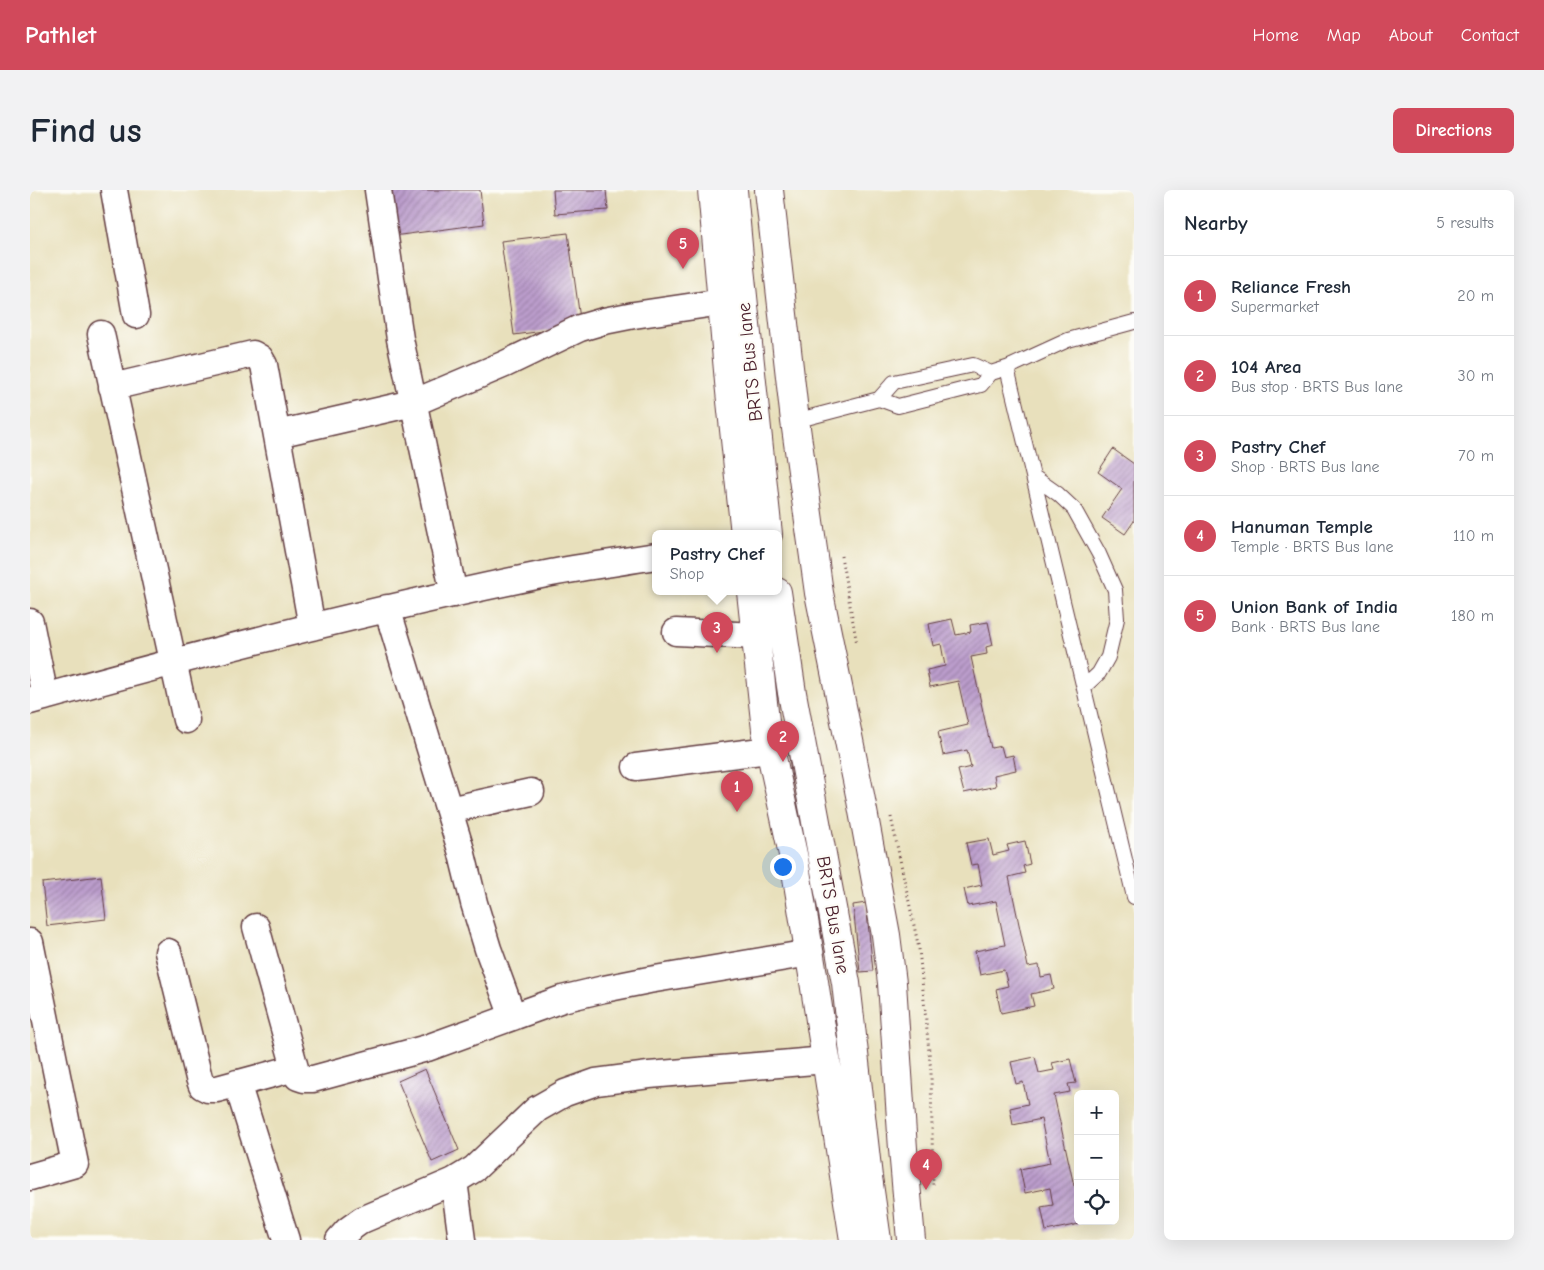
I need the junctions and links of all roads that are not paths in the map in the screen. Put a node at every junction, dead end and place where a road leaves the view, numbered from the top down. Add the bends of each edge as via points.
1 (114, 190) edge
2 (378, 190) edge
3 (712, 190) edge
4 (733, 190) edge
5 (769, 190) edge
6 (722, 302) junction
7 (136, 315) dead end
8 (1134, 322) edge
9 (101, 334) dead end
10 (1008, 368) junction
11 (990, 373) junction
12 (112, 387) junction
13 (879, 399) junction
14 (413, 403) junction
15 (795, 421) junction
16 (276, 434) junction
17 (1034, 477) junction
18 (745, 530) edge
19 (768, 530) edge
20 (652, 557) edge
21 (454, 594) junction
22 (751, 595) edge
23 (777, 595) edge
24 (387, 608) junction
25 (30, 622) edge
26 (312, 627) junction
27 (676, 632) dead end
28 (756, 636) junction
29 (173, 662) junction
30 (1084, 687) junction
31 (37, 699) edge
32 (186, 720) dead end
33 (769, 750) junction
34 (636, 767) dead end
35 (531, 792) dead end
36 (449, 810) junction
37 (1134, 897) edge
38 (256, 926) dead end
39 (30, 942) edge
40 (168, 952) dead end
41 (810, 953) junction
42 (513, 1017) junction
43 (826, 1060) junction
44 (294, 1068) junction
45 (237, 1083) junction
46 (30, 1177) edge
47 (454, 1181) junction
48 (286, 1240) edge
49 (339, 1240) edge
50 (462, 1240) edge
51 (854, 1240) edge
52 (876, 1240) edge
53 (911, 1240) edge

1 - 7 street
2 - 14 street
3 - 6 main road
4 - 19 main road, BRTS Bus lane
5 - 15 main road
6 - 14 street via 634,315 588,326
6 - 18 main road
8 - 10 lane via 1068,340
9 - 12 street
10 - 11 lane
10 - 17 lane
11 - 13 lane via 981,385 898,406
11 - 13 lane via 973,365 894,382
12 - 16 street via 253,354 264,366
12 - 29 street
13 - 15 lane
14 - 16 street
14 - 21 street
15 - 53 main road via 820,593 886,936
16 - 26 street
17 - 30 lane
17 - 30 lane via 1074,510 1115,590 1117,619 1108,657
20 - 21 street via 553,572
21 - 24 street
22 - 28 main road
23 - 52 main road, BRTS Bus lane via 792,693 846,983
24 - 26 street
24 - 36 street
25 - 31 street
26 - 29 street
27 - 28 street
28 - 33 main road
29 - 31 street
29 - 32 street
30 - 37 lane
33 - 34 street
33 - 41 main road via 794,860
35 - 36 street
36 - 42 street via 488,949
38 - 44 street
39 - 46 street via 75,1164
40 - 45 street via 202,1086 217,1089
41 - 42 street via 604,989 562,999
41 - 43 main road
42 - 44 street via 426,1048 313,1079 298,1077
43 - 47 street via 649,1074 596,1082 565,1093 537,1109 474,1169
43 - 51 main road
44 - 45 street
45 - 48 street
47 - 49 street via 362,1220
47 - 50 street

